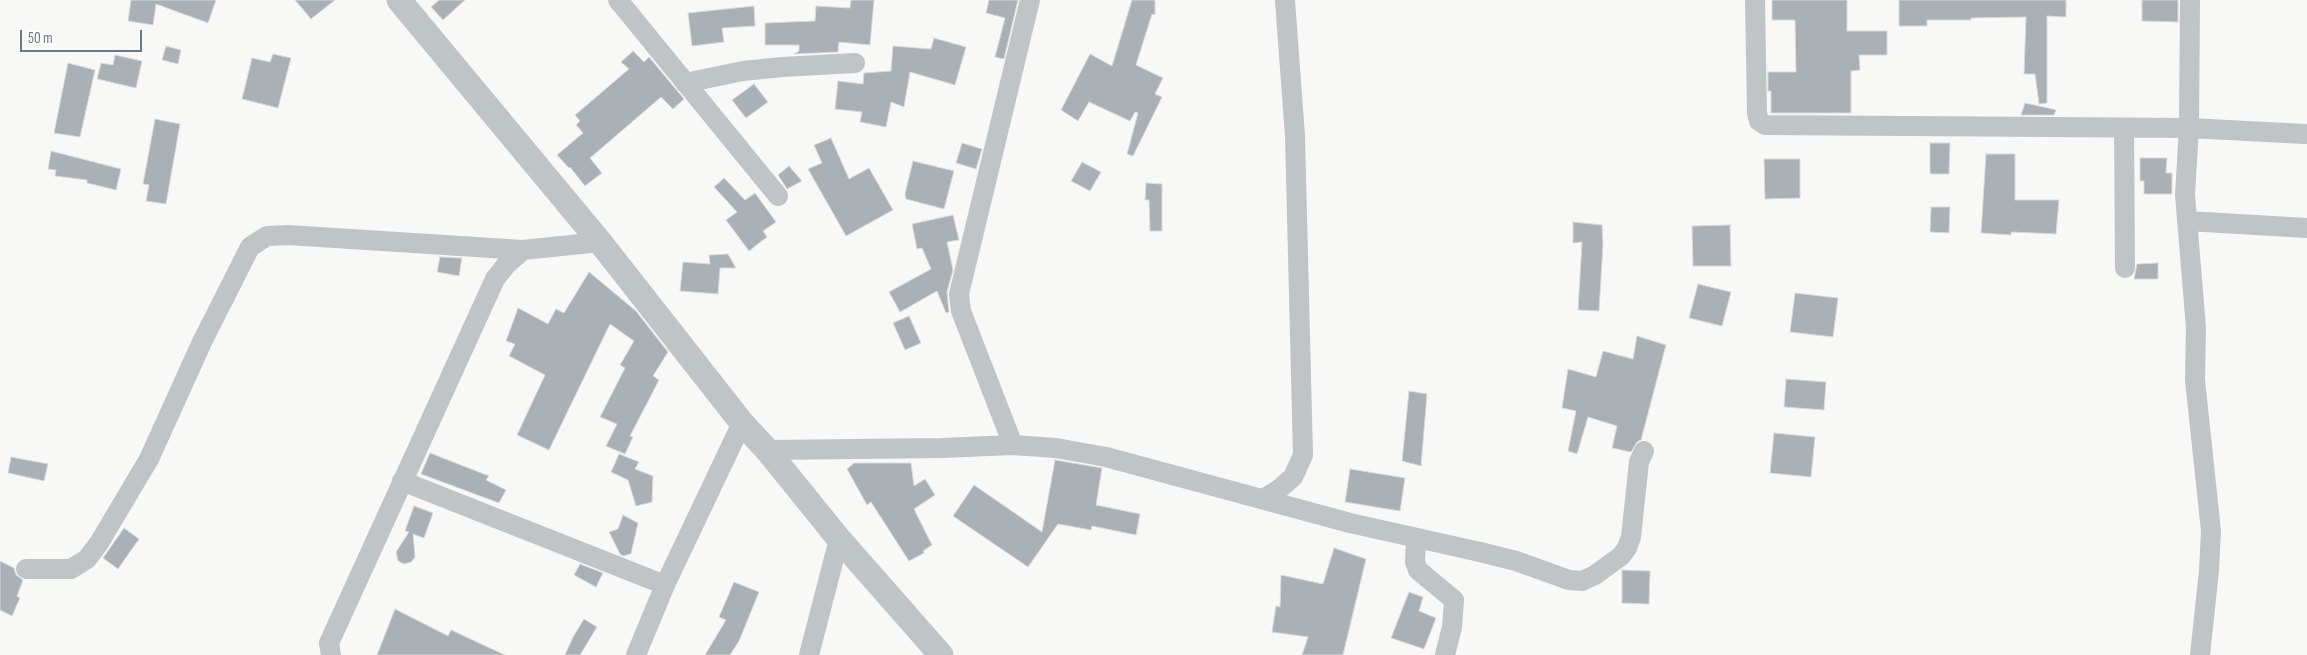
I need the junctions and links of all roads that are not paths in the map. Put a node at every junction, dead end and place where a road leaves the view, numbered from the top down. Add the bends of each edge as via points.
1 (399, 0) edge
2 (618, 0) edge
3 (1030, 0) edge
4 (1285, 0) edge
5 (1755, 0) edge
6 (2190, 0) edge
7 (855, 63) dead end
8 (686, 83) junction
9 (2124, 128) junction
10 (2189, 128) junction
11 (2305, 134) dead end
12 (778, 196) dead end
13 (2187, 221) junction
14 (2307, 228) edge
15 (600, 242) junction
16 (523, 250) junction
17 (2124, 268) dead end
18 (742, 423) junction
19 (1013, 444) junction
20 (767, 450) junction
21 (1644, 451) dead end
22 (402, 481) junction
23 (1263, 499) junction
24 (839, 539) junction
25 (1416, 539) junction
26 (26, 569) dead end
27 (665, 585) junction
28 (331, 655) edge
29 (636, 655) edge
30 (809, 655) edge
31 (941, 655) edge
32 (1445, 655) edge
33 (2200, 655) edge

1 - 15 street
2 - 8 street
3 - 19 street via 959,294 961,311
4 - 23 street via 1295,136 1303,456 1294,476
5 - 9 street via 1756,113 1765,125
6 - 10 street
7 - 8 street via 772,68
8 - 12 street
9 - 10 street
9 - 17 street
10 - 11 street
10 - 13 street via 2185,195
13 - 14 street
13 - 33 street via 2196,328 2195,380 2211,531
15 - 16 street
15 - 18 street
16 - 22 street via 495,278
16 - 26 street via 267,236 250,248 202,342 149,459 87,560 72,568
18 - 20 street
18 - 27 street
19 - 20 street
19 - 23 street via 1106,457
20 - 24 street
21 - 25 street via 1639,462 1627,548 1621,556 1582,581 1569,580 1516,561
22 - 27 street
22 - 28 street via 329,643
23 - 25 street
24 - 30 street
24 - 31 street
25 - 32 street via 1418,570 1454,600
27 - 29 street

